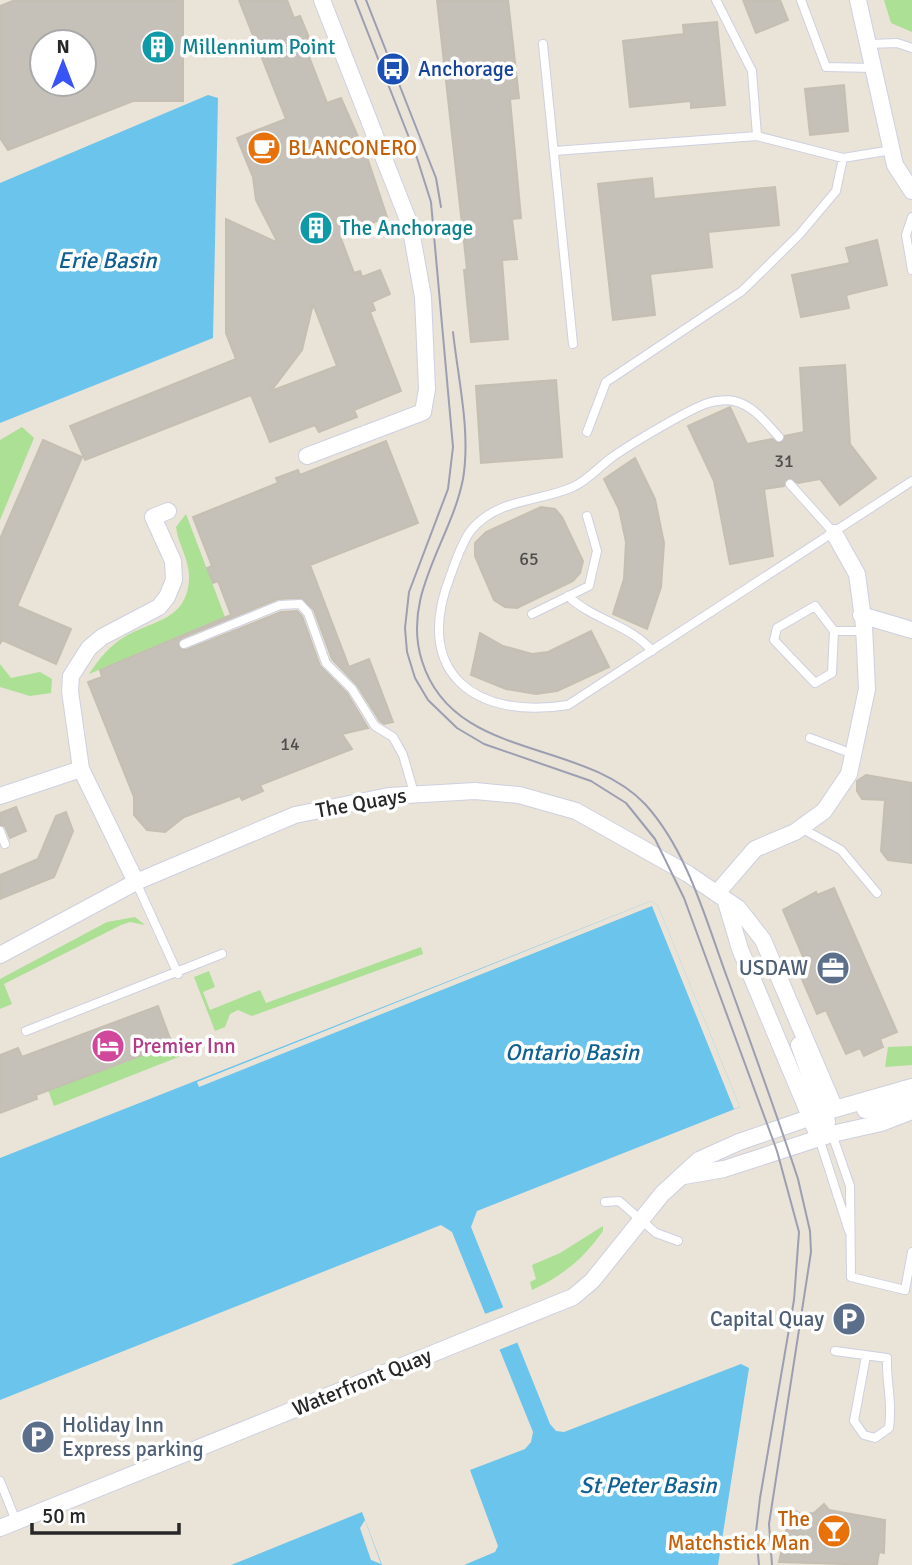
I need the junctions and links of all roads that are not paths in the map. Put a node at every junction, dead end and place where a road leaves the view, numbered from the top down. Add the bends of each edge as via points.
1 (322, 0) edge
2 (716, 0) edge
3 (801, 0) edge
4 (858, 0) edge
5 (543, 44) dead end
6 (869, 44) junction
7 (912, 48) edge
8 (874, 68) junction
9 (757, 136) junction
10 (892, 150) junction
11 (554, 151) junction
12 (843, 158) junction
13 (912, 191) edge
14 (912, 217) edge
15 (912, 270) edge
16 (573, 344) dead end
17 (587, 432) dead end
18 (779, 438) dead end
19 (307, 456) dead end
20 (912, 481) edge
21 (790, 484) dead end
22 (160, 514) dead end
23 (587, 516) dead end
24 (834, 533) junction
25 (568, 596) junction
26 (532, 614) dead end
27 (861, 615) junction
28 (912, 630) edge
29 (834, 631) junction
30 (864, 631) junction
31 (184, 644) dead end
32 (652, 651) junction
33 (810, 738) dead end
34 (854, 755) junction
35 (81, 769) junction
36 (414, 793) junction
37 (0, 796) edge
38 (801, 828) junction
39 (0, 831) edge
40 (5, 844) dead end
41 (136, 882) junction
42 (877, 893) dead end
43 (721, 898) junction
44 (222, 954) dead end
45 (0, 955) edge
46 (178, 974) junction
47 (26, 1031) dead end
48 (912, 1087) edge
49 (912, 1102) edge
50 (912, 1111) edge
51 (824, 1122) junction
52 (682, 1176) junction
53 (606, 1202) dead end
54 (641, 1221) junction
55 (850, 1234) junction
56 (678, 1241) dead end
57 (912, 1252) edge
58 (835, 1351) dead end
59 (866, 1356) junction
60 (0, 1481) edge
61 (16, 1521) junction
62 (0, 1528) edge

1 - 19 street via 410,225 423,297 427,388 423,412
2 - 9 lane via 752,71
3 - 8 lane via 826,67
4 - 6 street
5 - 11 lane
6 - 7 lane via 898,43
6 - 8 street
8 - 10 street
9 - 11 lane
9 - 12 lane
10 - 12 lane
10 - 13 street via 902,180
11 - 16 lane
12 - 17 lane via 836,191 799,235 742,291 606,382
14 - 15 lane via 906,235
18 - 32 lane via 762,418 734,401 708,403 612,457 574,487 507,504 472,529 444,592 438,625 440,653 451,676 471,691 503,705 535,710 568,705
20 - 24 lane
21 - 24 lane
22 - 35 street via 174,580 159,607 102,637 71,676
23 - 25 lane via 597,551 589,586
24 - 27 street via 857,574
24 - 32 lane
25 - 26 lane
25 - 32 lane via 583,610 642,638
27 - 28 street
27 - 30 street
29 - 29 lane via 832,673 816,683 774,640 777,628 816,606
29 - 30 lane
30 - 34 street via 867,689
31 - 36 lane via 280,604 300,604 308,613 326,663 352,689 375,726 393,737
33 - 34 lane
34 - 38 street via 840,791
35 - 37 street
35 - 41 street
36 - 41 street, The Quays via 295,815
36 - 43 street, The Quays via 519,795 576,811
38 - 42 lane via 841,850
38 - 43 street via 755,849
39 - 40 lane
41 - 45 street, The Quays
41 - 46 lane
43 - 51 street
43 - 51 street, The Quays via 749,918 763,940
44 - 46 lane
46 - 47 lane
48 - 51 street
49 - 51 street
50 - 51 street via 881,1123
51 - 52 street via 724,1168
51 - 52 street, Waterfront Quay via 722,1149 699,1160
51 - 55 lane via 841,1213
51 - 55 lane via 849,1186
52 - 54 street, Waterfront Quay
53 - 54 lane via 619,1201
54 - 56 lane
54 - 61 street, Waterfront Quay via 592,1282 573,1297
55 - 57 lane via 851,1276 905,1290
58 - 59 lane
59 - 59 lane via 887,1358 885,1377 893,1403 889,1428 875,1438 864,1435 854,1421
60 - 61 lane
61 - 62 street, Waterfront Quay

